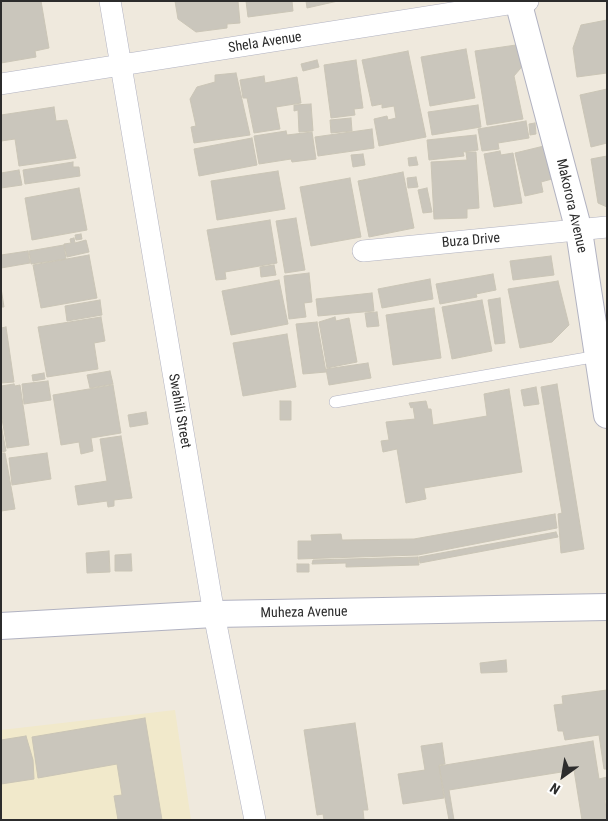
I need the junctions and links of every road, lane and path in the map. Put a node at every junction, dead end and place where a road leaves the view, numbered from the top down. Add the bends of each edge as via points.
1 (110, 1) edge
2 (522, 2) edge
3 (120, 66) junction
4 (1, 84) edge
5 (607, 227) edge
6 (579, 231) junction
7 (363, 251) dead end
8 (598, 356) junction
9 (336, 402) dead end
10 (607, 415) edge
11 (607, 607) edge
12 (214, 614) junction
13 (1, 626) edge
14 (255, 820) edge

1 - 3 street, Swahili Street
2 - 3 street, Shela Avenue
2 - 6 street, Makorora Avenue
3 - 4 street, Shela Avenue
3 - 12 street, Swahili Street
5 - 6 street, Buza Drive
6 - 7 street, Buza Drive
6 - 8 street, Makorora Avenue
8 - 9 lane
8 - 10 street, Makorora Avenue
11 - 12 street, Muheza Avenue
12 - 13 street, Muheza Avenue
12 - 14 street, Swahili Street

